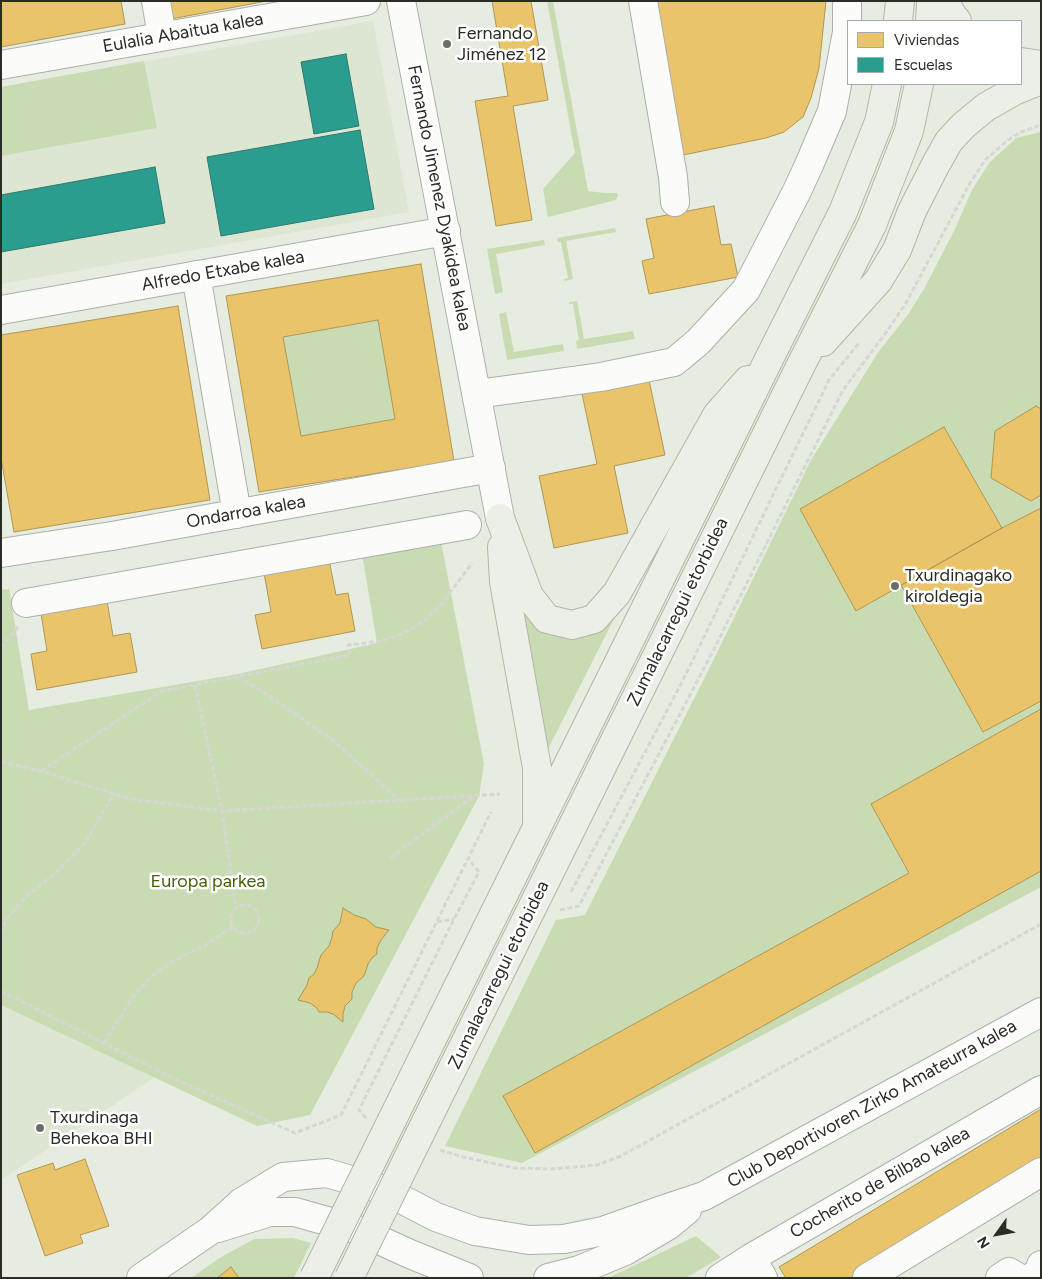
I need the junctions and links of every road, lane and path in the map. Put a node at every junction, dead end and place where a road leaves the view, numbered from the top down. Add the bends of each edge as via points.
1 (156, 1) edge
2 (366, 1) edge
3 (401, 1) edge
4 (643, 1) edge
5 (846, 1) edge
6 (900, 1) edge
7 (931, 1) edge
8 (946, 1) edge
9 (898, 20) edge
10 (930, 20) edge
11 (955, 20) edge
12 (162, 36) junction
13 (1022, 62) edge
14 (1, 65) edge
15 (1041, 65) edge
16 (1041, 80) edge
17 (887, 85) edge
18 (919, 85) edge
19 (1041, 125) edge
20 (675, 202) dead end
21 (446, 231) junction
22 (196, 276) junction
23 (1, 310) edge
24 (860, 342) dead end
25 (771, 355) junction
26 (799, 369) junction
27 (477, 394) junction
28 (491, 468) junction
29 (237, 514) junction
30 (500, 518) junction
31 (467, 525) dead end
32 (1, 553) edge
33 (472, 563) dead end
34 (26, 603) dead end
35 (237, 677) junction
36 (195, 685) junction
37 (1, 762) edge
38 (41, 771) junction
39 (114, 794) junction
40 (500, 794) dead end
41 (474, 796) junction
42 (399, 800) junction
43 (222, 811) junction
44 (491, 812) dead end
45 (537, 826) junction
46 (390, 858) dead end
47 (571, 892) dead end
48 (236, 909) junction
49 (558, 910) dead end
50 (454, 919) dead end
51 (436, 922) junction
52 (1041, 924) edge
53 (233, 927) junction
54 (1, 933) edge
55 (1, 991) edge
56 (1041, 1012) edge
57 (104, 1043) junction
58 (1041, 1090) edge
59 (551, 1170) dead end
60 (1041, 1172) edge
61 (704, 1196) junction
62 (211, 1230) junction
63 (1041, 1265) edge
64 (757, 1268) edge
65 (141, 1278) edge
66 (314, 1278) edge
67 (349, 1278) edge
68 (469, 1278) edge
69 (548, 1278) edge
70 (720, 1278) edge
71 (867, 1278) edge
72 (1000, 1278) edge
73 (1019, 1278) edge
74 (1030, 1278) edge

1 - 12 street
2 - 12 street, Eulalia Abaitua kalea
3 - 21 street, Fernando Jimenez Dyakidea kalea
4 - 20 street
5 - 27 street via 847,32 832,111 809,165 746,290 698,342 674,362 601,377
6 - 9 main road
7 - 10 main road
8 - 11 main road
12 - 14 street, Eulalia Abaitua kalea
13 - 15 main road
16 - 26 main road via 986,107 949,141 912,211 897,250 878,281
17 - 25 main road, Zumalacarregui etorbidea via 879,122 843,212
18 - 26 main road, Zumalacarregui etorbidea via 909,131 872,225
19 - 49 path via 1008,140 985,160 906,303 842,390 712,653 579,906
21 - 22 street, Alfredo Etxabe kalea
21 - 27 street, Fernando Jimenez Dyakidea kalea
22 - 23 street, Alfredo Etxabe kalea
22 - 29 street
24 - 47 path via 829,380 680,684
25 - 30 main road via 717,415 617,594 594,619 572,625 547,618 529,596
25 - 45 main road, Zumalacarregui etorbidea
26 - 67 main road, Zumalacarregui etorbidea, bridge
27 - 28 street, Fernando Jimenez Dyakidea kalea
28 - 29 street, Ondarroa kalea
28 - 30 street, Fernando Jimenez Dyakidea kalea
29 - 32 street, Ondarroa kalea
30 - 45 main road via 504,582 536,768
31 - 34 street
33 - 35 path via 443,602 424,621 404,633 382,641 348,645 350,655
35 - 36 path
35 - 42 path via 334,741
36 - 38 path via 162,691
36 - 43 path
37 - 38 path
38 - 39 path
39 - 43 path
39 - 54 path via 84,844 25,898 8,917
40 - 41 path
41 - 42 path
41 - 46 path
42 - 43 path
43 - 48 path
44 - 51 path
45 - 66 main road, Zumalacarregui etorbidea, bridge
48 - 53 path via 232,916
48 - 53 path via 252,907 260,919 253,932 238,932
50 - 51 path
51 - 57 path via 342,1115 295,1133
52 - 59 path via 621,1156 598,1165
53 - 57 path via 152,976 133,997
55 - 57 path
56 - 61 street, Club Deportivoren Zirko Amateurra kalea
58 - 64 street, Cocherito de Bilbao kalea
60 - 71 street
61 - 62 street, Club Deportivoren Zirko Amateurra kalea via 603,1231 564,1239 528,1240 475,1231 436,1217 384,1190 327,1172 283,1177 242,1202
61 - 69 street, Club Deportivoren Zirko Amateurra kalea via 669,1225 625,1251 579,1270
62 - 65 street
62 - 68 street via 270,1212 295,1212 355,1230
63 - 74 street via 1040,1272
64 - 70 street, Cocherito de Bilbao kalea
72 - 73 street via 1009,1272

